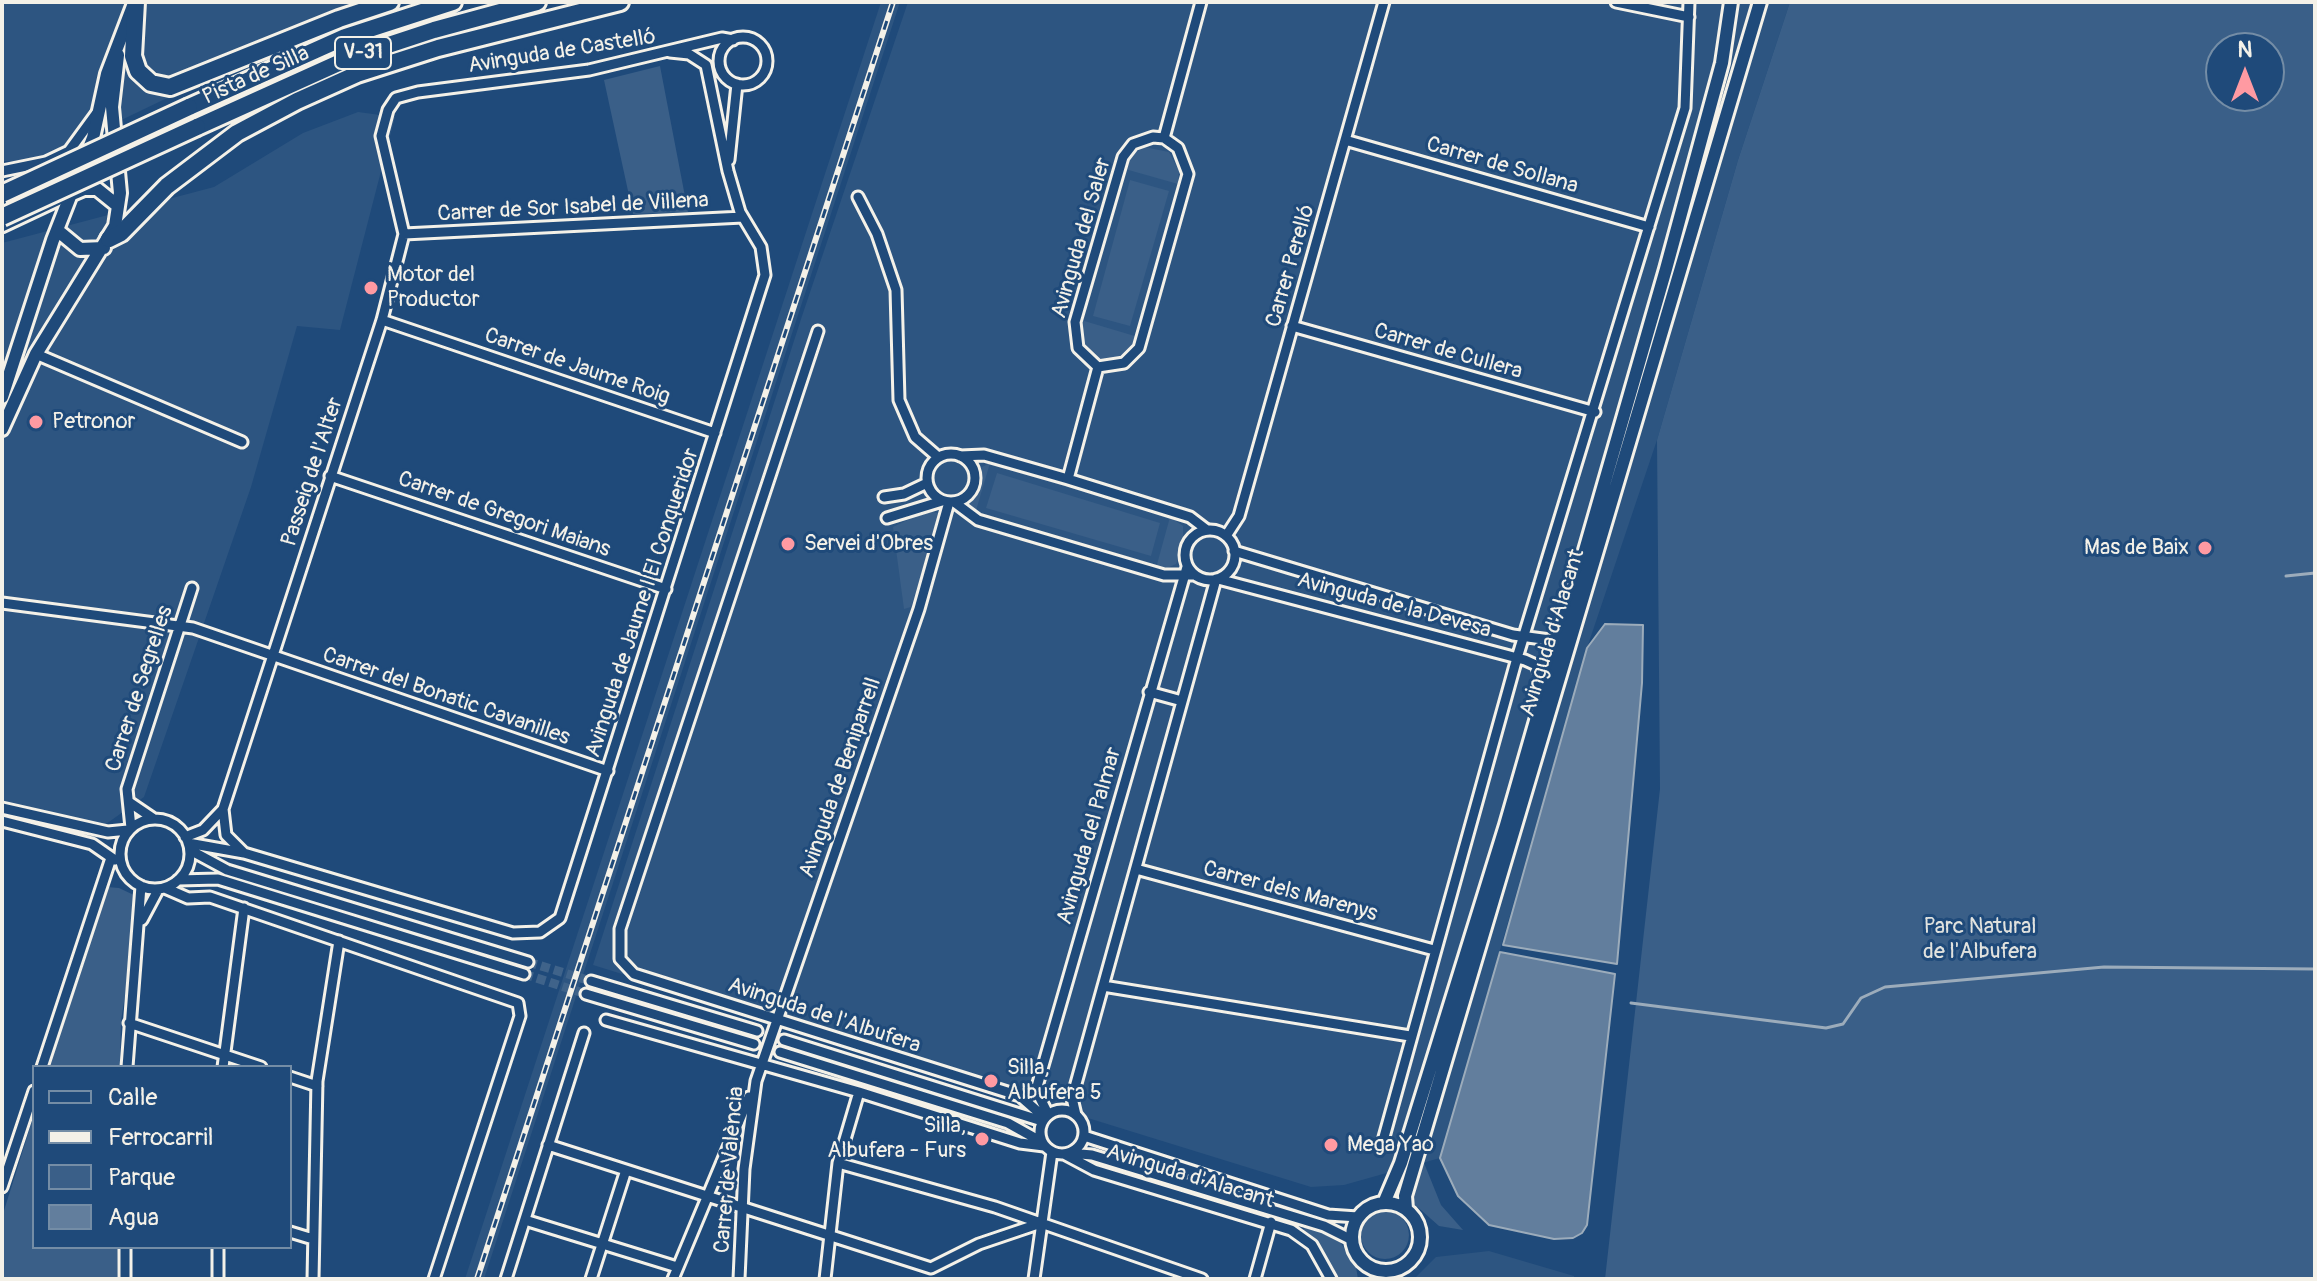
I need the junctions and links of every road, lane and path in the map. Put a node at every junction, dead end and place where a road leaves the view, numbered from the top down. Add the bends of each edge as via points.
1 (136, 2) edge
2 (390, 2) edge
3 (453, 2) edge
4 (537, 2) edge
5 (620, 2) edge
6 (1201, 2) edge
7 (1384, 2) edge
8 (1616, 2) edge
9 (1689, 2) edge
10 (1731, 2) edge
11 (1760, 2) edge
12 (1689, 17) junction
13 (733, 40) junction
14 (118, 52) junction
15 (670, 52) junction
16 (724, 76) junction
17 (737, 84) junction
18 (714, 90) junction
19 (396, 98) joint
20 (98, 111) junction
21 (1164, 138) junction
22 (1345, 140) junction
23 (2, 171) edge
24 (728, 171) junction
25 (2, 194) edge
26 (70, 195) junction
27 (858, 197) dead end
28 (118, 206) junction
29 (2, 217) edge
30 (743, 217) junction
31 (2, 227) edge
32 (1649, 227) junction
33 (57, 230) junction
34 (404, 234) junction
35 (106, 243) junction
36 (382, 320) junction
37 (1292, 326) junction
38 (818, 331) dead end
39 (36, 354) junction
40 (1098, 367) junction
41 (2, 397) edge
42 (1595, 412) junction
43 (2, 429) edge
44 (715, 433) junction
45 (242, 442) dead end
46 (960, 456) junction
47 (938, 457) junction
48 (330, 476) junction
49 (1068, 479) junction
50 (927, 483) junction
51 (884, 497) dead end
52 (948, 502) junction
53 (887, 518) dead end
54 (1207, 530) junction
55 (1226, 536) junction
56 (1234, 551) junction
57 (1188, 572) junction
58 (1217, 579) junction
59 (192, 588) dead end
60 (666, 589) junction
61 (2, 603) edge
62 (179, 626) junction
63 (1560, 635) junction
64 (1525, 637) junction
65 (273, 657) junction
66 (1517, 658) junction
67 (1545, 688) junction
68 (1149, 692) junction
69 (1182, 701) junction
70 (608, 771) junction
71 (129, 802) junction
72 (2, 808) edge
73 (223, 809) junction
74 (154, 819) junction
75 (2, 821) edge
76 (130, 829) junction
77 (188, 843) junction
78 (244, 853) junction
79 (116, 861) junction
80 (1136, 869) junction
81 (178, 880) junction
82 (141, 886) junction
83 (162, 889) junction
84 (244, 908) junction
85 (141, 923) junction
86 (339, 941) junction
87 (1434, 950) junction
88 (528, 962) tunnel mouth
89 (524, 974) tunnel mouth
90 (591, 981) tunnel mouth
91 (1103, 986) junction
92 (586, 994) tunnel mouth
93 (606, 1020) dead end
94 (777, 1020) junction
95 (129, 1023) junction
96 (757, 1031) dead end
97 (584, 1033) dead end
98 (1410, 1036) junction
99 (784, 1040) dead end
100 (754, 1044) dead end
101 (780, 1052) dead end
102 (223, 1054) junction
103 (43, 1065) edge
104 (127, 1065) edge
105 (223, 1065) edge
106 (255, 1065) edge
107 (762, 1065) junction
108 (292, 1078) edge
109 (756, 1081) junction
110 (317, 1086) junction
111 (859, 1092) junction
112 (32, 1097) edge
113 (1076, 1115) junction
114 (1045, 1118) junction
115 (1084, 1136) junction
116 (1384, 1137) dead end
117 (548, 1145) junction
118 (1046, 1147) junction
119 (1066, 1153) junction
120 (838, 1163) junction
121 (626, 1170) junction
122 (2, 1187) edge
123 (705, 1194) junction
124 (1384, 1203) junction
125 (742, 1206) junction
126 (1406, 1209) junction
127 (1358, 1217) junction
128 (525, 1220) junction
129 (1271, 1222) junction
130 (1041, 1223) junction
131 (292, 1233) edge
132 (829, 1235) junction
133 (313, 1239) junction
134 (1352, 1240) junction
135 (602, 1242) junction
136 (125, 1249) edge
137 (218, 1249) edge
138 (1364, 1263) junction
139 (677, 1267) junction
140 (1390, 1274) edge
141 (1183, 1276) edge
142 (125, 1279) edge
143 (218, 1279) edge
144 (313, 1279) edge
145 (434, 1279) edge
146 (506, 1279) edge
147 (591, 1279) edge
148 (673, 1279) edge
149 (739, 1279) edge
150 (825, 1279) edge
151 (1034, 1279) edge
152 (1202, 1279) edge
153 (1255, 1279) edge
154 (1331, 1279) edge
155 (1364, 1279) edge

1 - 2 highway via 133,56 138,71 151,83 170,87
1 - 14 main road
3 - 25 highway, Pista de Silla / V-31, bridge via 345,37
4 - 29 highway, Pista de Silla / V-31, bridge via 352,57
5 - 35 highway via 438,48 357,74 297,101 237,133 167,186
6 - 21 street
7 - 22 street, Carrer Perelló
8 - 12 street
9 - 12 street, Avinguda d'Alacant
10 - 63 main road, Avinguda d'Alacant via 1722,63
11 - 126 main road, Avinguda d'Alacant via 1410,1181
12 - 32 street, Avinguda d'Alacant via 1685,108
13 - 15 street, Avinguda de Castelló via 722,38
13 - 16 street via 720,56
13 - 17 street via 756,41 767,61 758,80
14 - 20 main road
14 - 28 main road via 112,107
15 - 18 street via 689,54 706,65
15 - 19 street, Avinguda de Castelló via 589,70
16 - 17 street
16 - 18 street
17 - 24 street
18 - 24 street
19 - 34 street, Passeig de l'Alter via 381,136
20 - 23 street via 69,151
20 - 26 main road
21 - 40 street via 1178,148 1188,174 1143,335 1135,355 1124,363
21 - 40 street, Avinguda del Saler via 1140,140 1123,157 1075,322 1078,348
22 - 32 street, Carrer de Sollana
22 - 37 street, Carrer Perelló
24 - 30 street
26 - 28 main road via 97,189
26 - 31 street
26 - 33 main road
27 - 47 street via 896,290 899,400 915,437
28 - 35 main road
30 - 34 street, Carrer de Sor Isabel de Villena
30 - 44 street, Avinguda de Jaume I El Conqueridor via 761,247 765,275
32 - 42 street, Avinguda d'Alacant
33 - 35 main road via 80,249
33 - 41 main road
34 - 36 street, Passeig de l'Alter
35 - 39 main road
36 - 44 street, Carrer de Jaume Roig
36 - 48 street, Passeig de l'Alter
37 - 42 street, Carrer de Cullera
37 - 55 street, Carrer Perelló via 1239,516
38 - 94 street, Avinguda de l'Albufera via 620,929 620,959 634,974
39 - 43 main road
39 - 45 street
40 - 49 street
42 - 64 street, Avinguda d'Alacant
44 - 60 street, Avinguda de Jaume I El Conqueridor
46 - 47 street
46 - 49 street via 984,455
46 - 52 street via 973,469 975,481 969,494
47 - 50 street via 928,469
48 - 60 street, Carrer de Gregori Maians
48 - 65 street, Passeig de l'Alter
49 - 54 street via 1190,517
50 - 51 street
50 - 52 street
52 - 53 street
52 - 57 street via 978,520 1164,575
52 - 94 street, Avinguda de Beniparrell via 947,521
54 - 55 street
54 - 57 street via 1186,546
55 - 56 street
56 - 58 street via 1230,569
56 - 64 street, Avinguda de la Devesa
57 - 58 street
57 - 68 street, Avinguda del Palmar
58 - 66 street, Avinguda de la Devesa
58 - 69 street
59 - 62 street, Carrer de Segrelles
60 - 70 street, Avinguda de Jaume I El Conqueridor
61 - 62 street, Carrer del Bonatic Cavanilles
62 - 65 street, Carrer del Bonatic Cavanilles
62 - 71 street, Carrer de Segrelles via 127,789
63 - 64 street, Avinguda de la Devesa via 1550,640
63 - 67 main road, Avinguda d'Alacant
64 - 66 street, Avinguda d'Alacant
65 - 70 street, Carrer del Bonatic Cavanilles
65 - 73 street, Passeig de l'Alter
66 - 67 street, Avinguda de la Devesa via 1536,665
66 - 87 street, Avinguda d'Alacant
67 - 124 main road, Avinguda d'Alacant via 1401,1163
68 - 69 street
68 - 114 street, Avinguda del Palmar via 1036,1090
69 - 80 street
70 - 78 street, Avinguda de Jaume I El Conqueridor via 560,918 540,932 513,933
71 - 74 street, Carrer de Segrelles
71 - 76 street, Carrer de Segrelles
72 - 76 street via 108,832
73 - 77 street
73 - 78 street via 226,835
74 - 76 street
74 - 77 street via 178,828
75 - 79 street via 92,844
76 - 79 street
77 - 78 street
77 - 81 street via 189,862
77 - 88 street via 227,870
79 - 82 street
79 - 103 street
80 - 87 street, Carrer dels Marenys
80 - 91 street
81 - 83 street
81 - 89 street via 218,879
82 - 83 street
82 - 85 street
83 - 84 street
83 - 85 street
84 - 86 street
84 - 102 street
85 - 95 street
86 - 110 street
86 - 145 street via 519,1006
87 - 98 street, Avinguda d'Alacant
90 - 96 street, Avinguda de l'Albufera
91 - 98 street
91 - 113 street via 1072,1098
92 - 100 street
93 - 107 street
94 - 107 street, Avinguda de Beniparrell
94 - 114 street, Avinguda de l'Albufera via 1020,1096
95 - 102 street
95 - 104 street
97 - 117 street
98 - 116 street, Avinguda d'Alacant
99 - 114 street, Avinguda de l'Albufera
101 - 118 street via 1008,1123
102 - 105 street
102 - 106 street
107 - 109 street, Carrer de València
107 - 111 street
108 - 110 street
109 - 123 street
109 - 125 street, Carrer de València
110 - 133 street
111 - 118 street
111 - 120 street
112 - 122 street
113 - 114 street via 1063,1110
113 - 115 street
114 - 118 street
115 - 119 street
115 - 127 street via 1328,1215
117 - 121 street
117 - 128 street
118 - 119 street
118 - 130 street
119 - 129 street, Avinguda d'Alacant via 1094,1170
119 - 134 street via 1092,1155 1324,1226
120 - 130 street
120 - 132 street
121 - 123 street
121 - 135 street
123 - 125 street
123 - 139 street
124 - 126 main road
124 - 127 main road
125 - 132 street
125 - 149 street, Carrer de València
126 - 140 main road via 1416,1220 1420,1240 1413,1259
127 - 134 main road
128 - 135 street
128 - 146 street
129 - 153 street
129 - 154 street, Avinguda d'Alacant via 1312,1245
130 - 132 street via 979,1244 931,1268
130 - 141 street
130 - 151 street
131 - 133 street
132 - 150 street
133 - 144 street
134 - 138 main road
135 - 139 street
135 - 147 street
136 - 142 street
137 - 143 street
138 - 140 main road
138 - 155 main road
139 - 148 street
141 - 152 street

